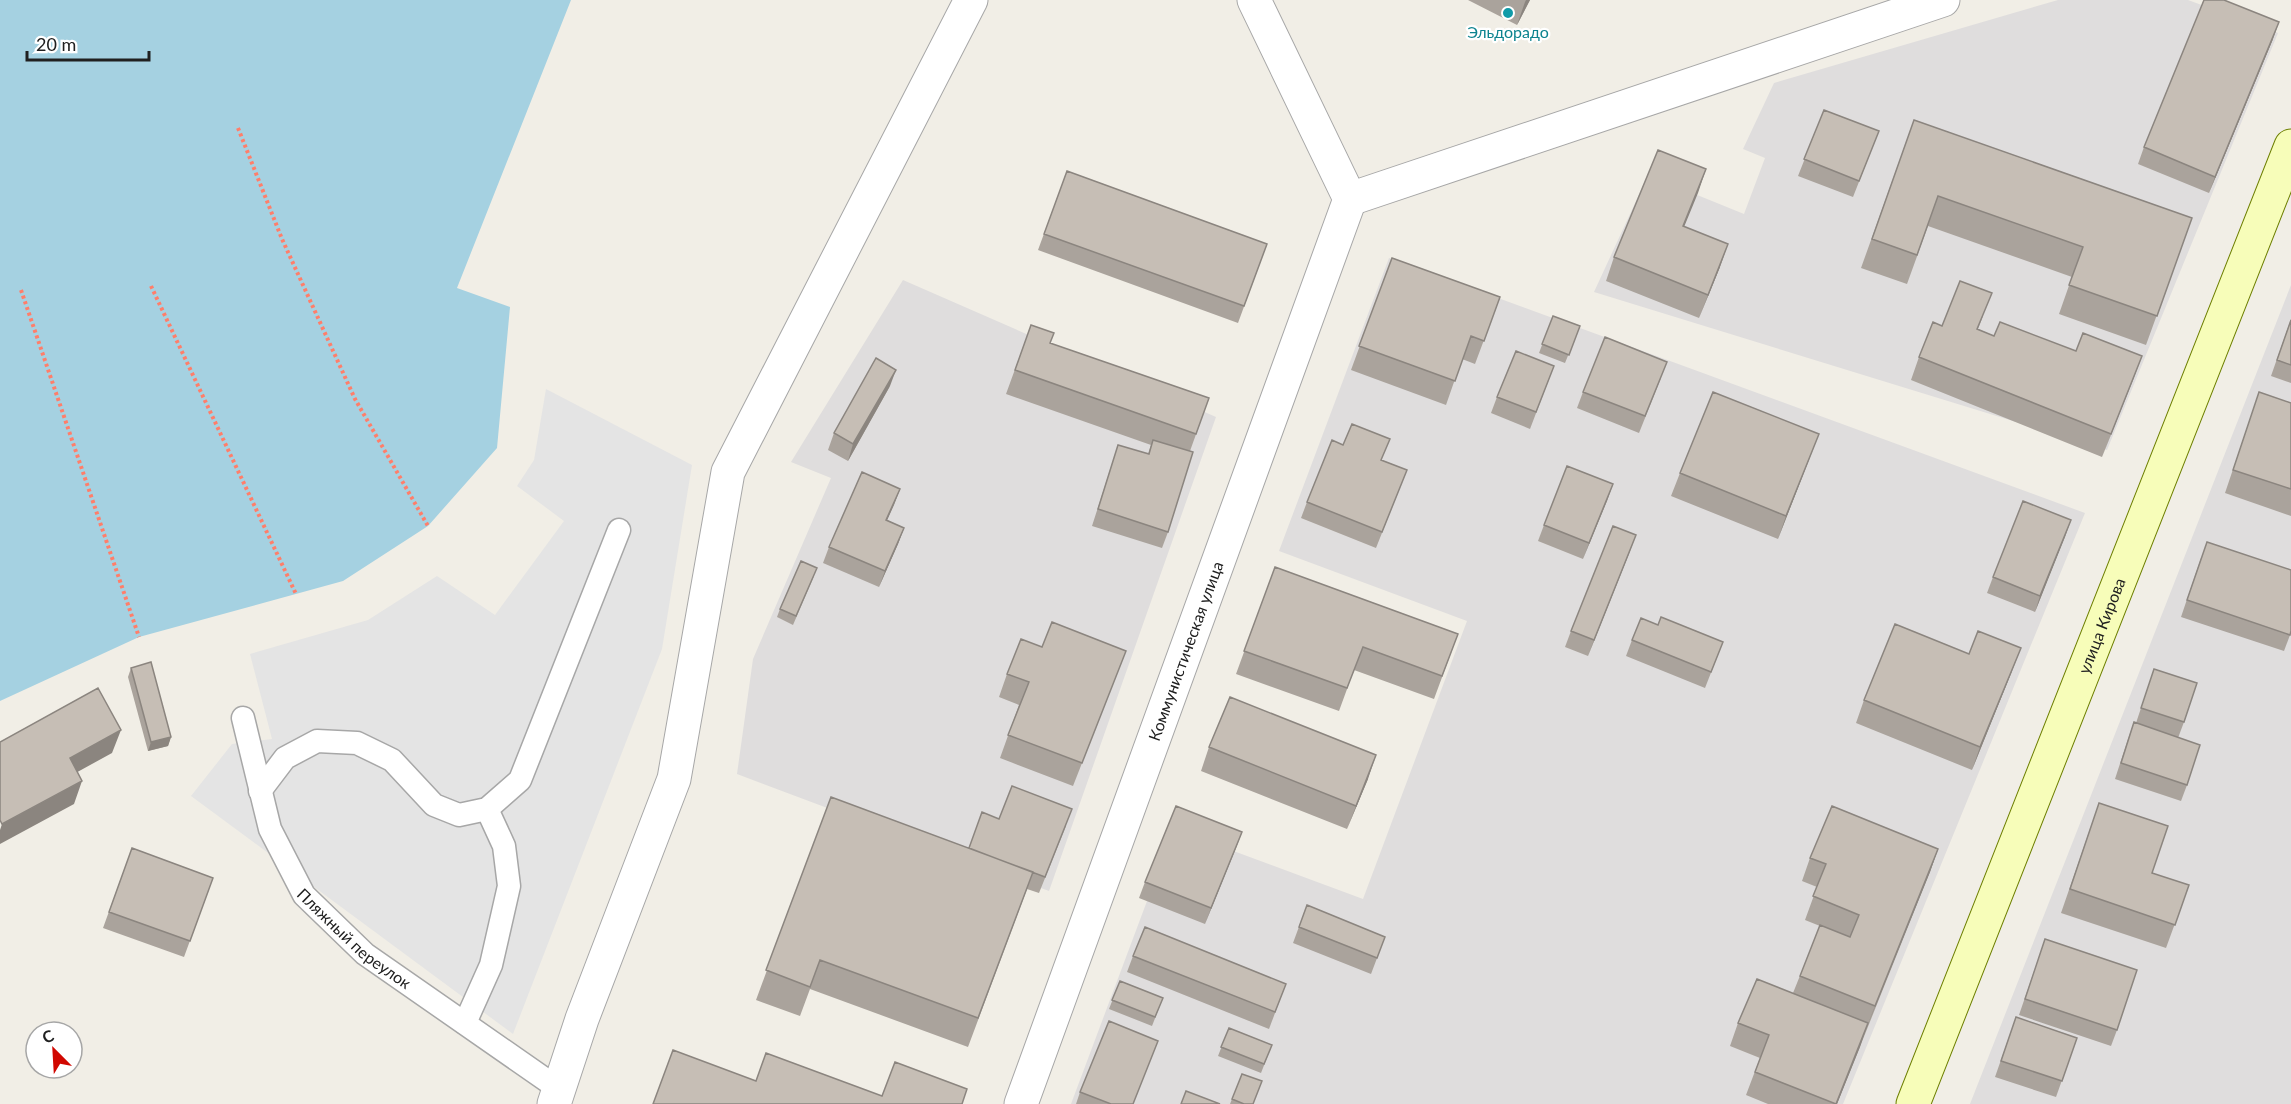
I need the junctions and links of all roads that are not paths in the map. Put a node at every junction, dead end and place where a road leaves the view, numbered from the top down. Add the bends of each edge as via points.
1 (971, 0) edge
2 (1254, 0) edge
3 (1943, 0) edge
4 (2291, 146) edge
5 (1350, 199) junction
6 (619, 530) dead end
7 (243, 718) dead end
8 (260, 790) junction
9 (487, 809) junction
10 (465, 1023) junction
11 (556, 1096) edge
12 (1021, 1104) edge
13 (1913, 1104) edge

1 - 11 street via 728,472 674,779
2 - 5 street
3 - 5 street
4 - 13 street, улица Кирова
5 - 12 street, Коммунистическая улица
6 - 9 lane via 520,780
7 - 8 lane, Пляжный переулок
8 - 9 lane via 285,758 317,741 357,743 392,760 434,804 459,814
8 - 10 lane, Пляжный переулок via 270,829 304,895 365,954
9 - 10 lane via 504,846 509,886 491,964
10 - 11 lane, Пляжный переулок

